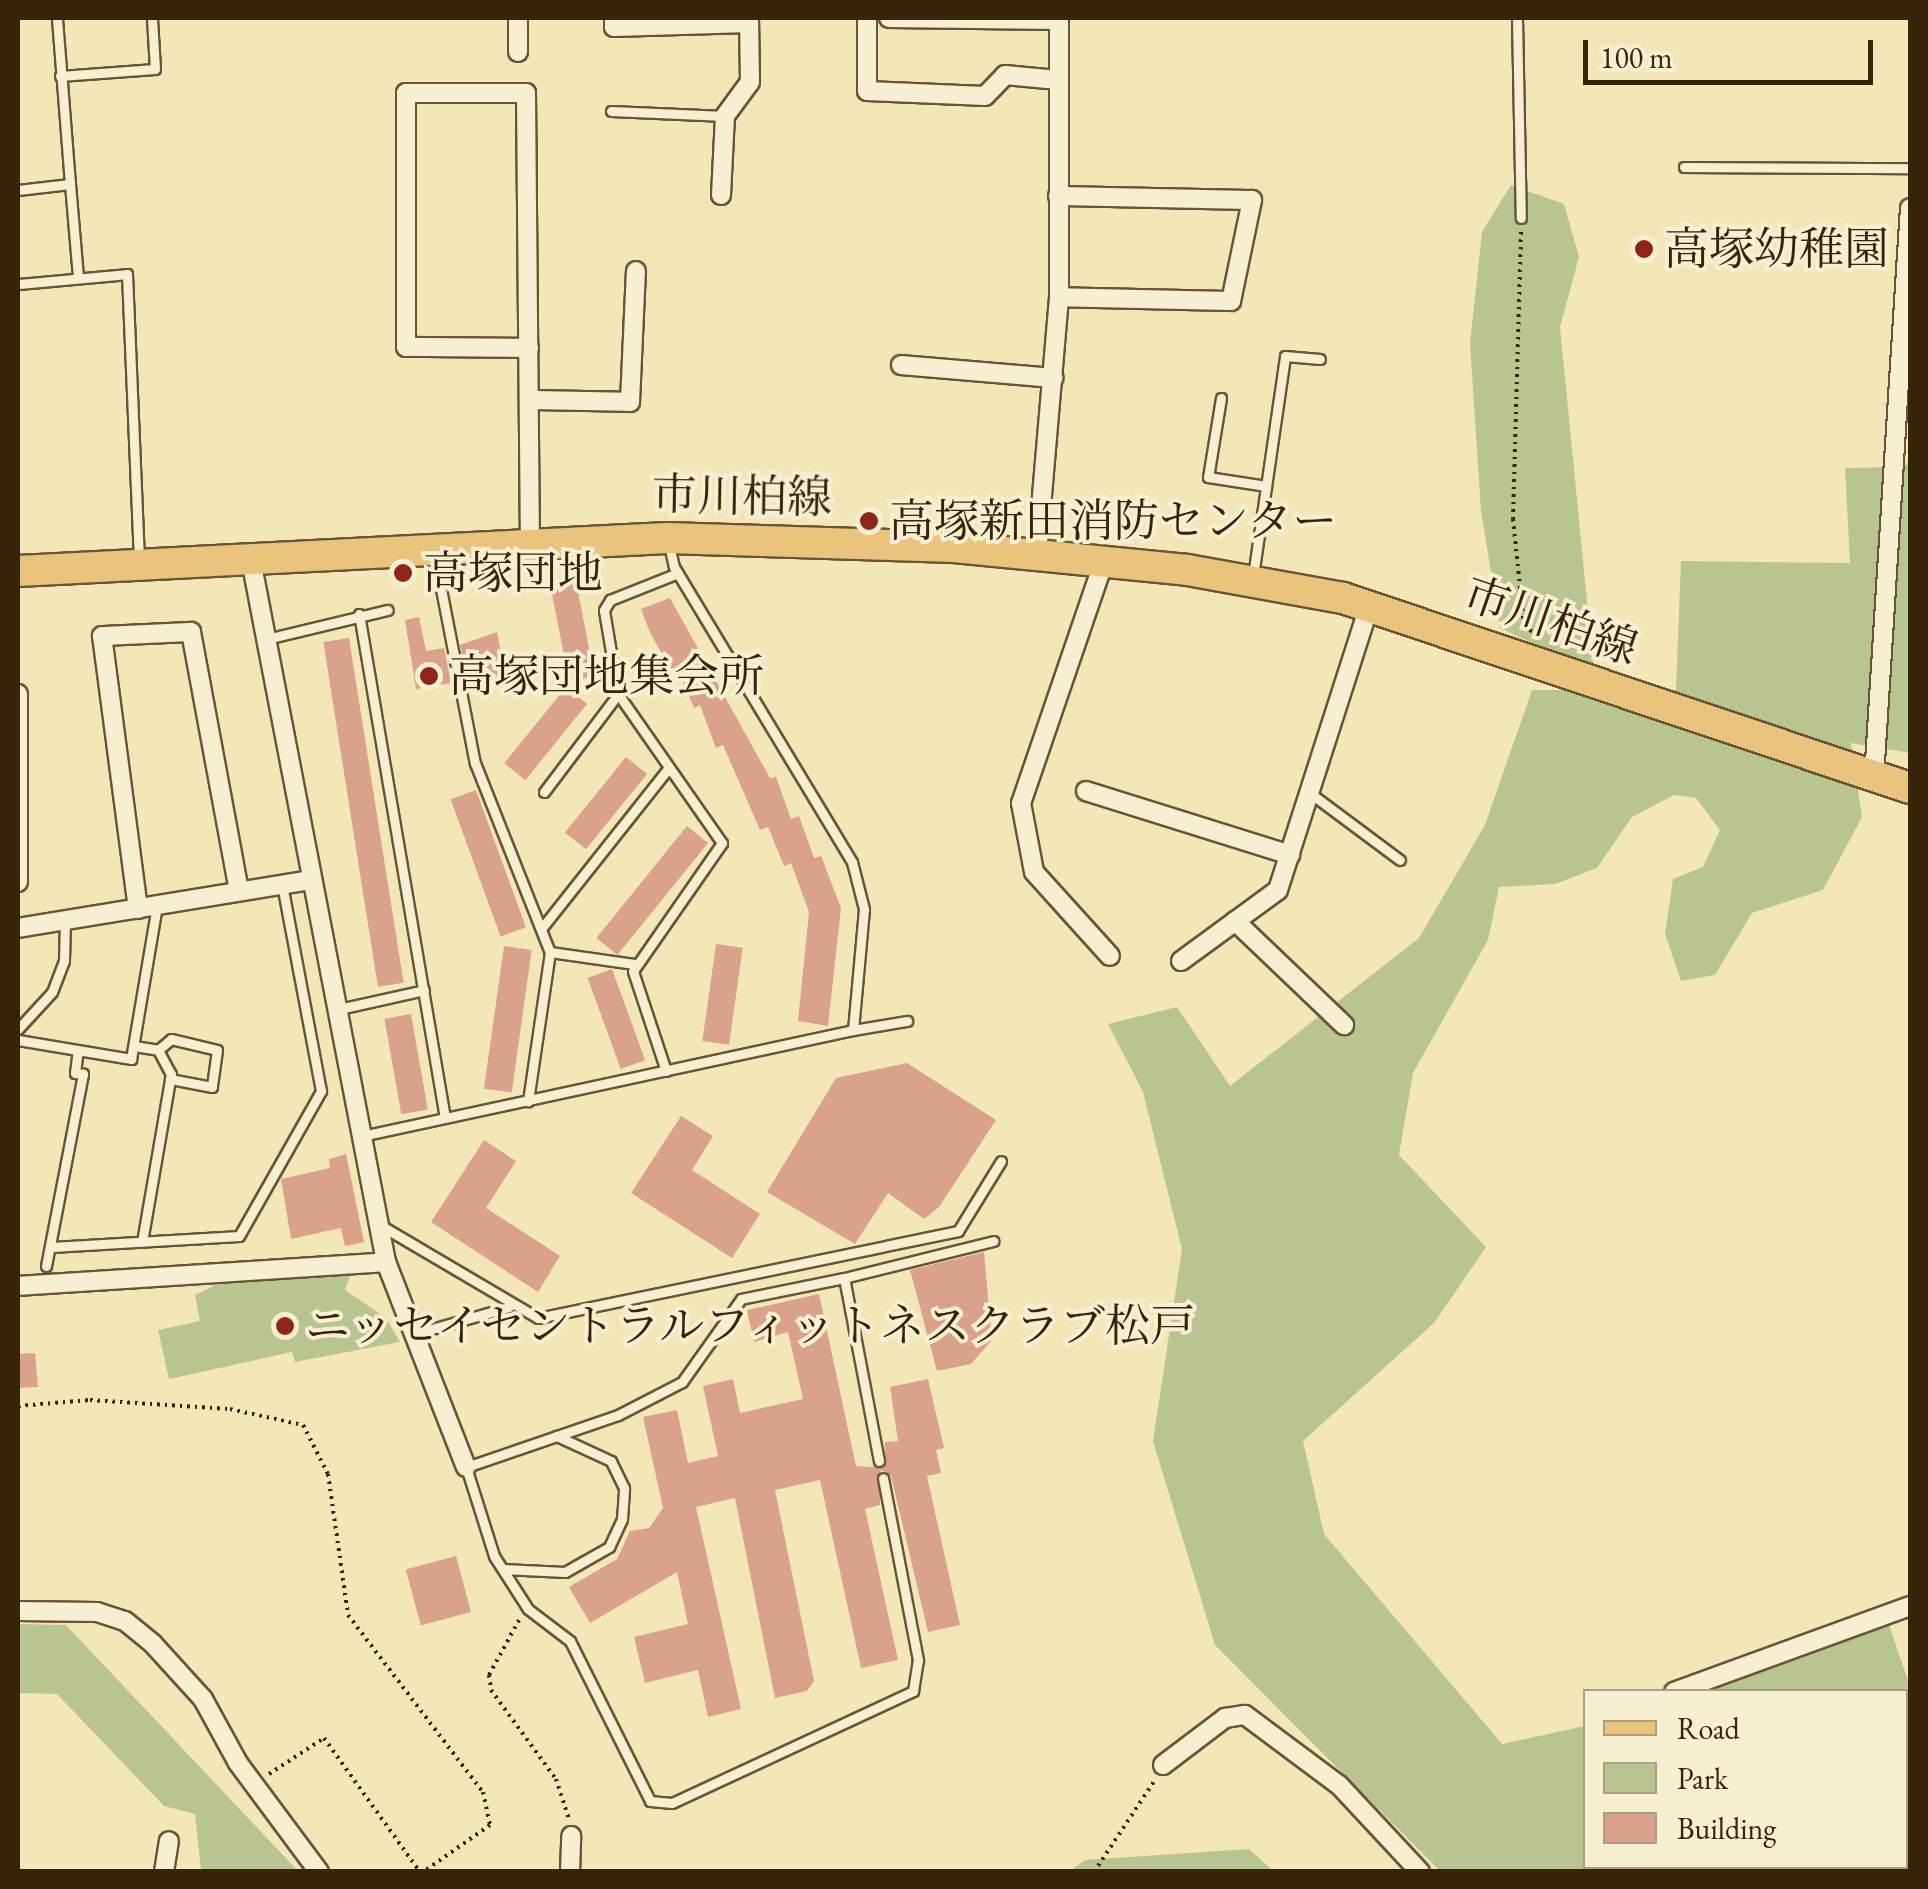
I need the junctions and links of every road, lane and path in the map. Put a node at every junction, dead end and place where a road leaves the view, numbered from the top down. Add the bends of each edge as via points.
1 (57, 18) edge
2 (152, 18) edge
3 (518, 18) edge
4 (614, 18) edge
5 (867, 18) edge
6 (890, 18) edge
7 (1059, 18) edge
8 (1516, 18) edge
9 (749, 20) edge
10 (518, 52) dead end
11 (60, 76) junction
12 (1058, 80) junction
13 (611, 112) dead end
14 (725, 116) junction
15 (1684, 166) dead end
16 (1910, 168) edge
17 (70, 184) junction
18 (18, 190) edge
19 (721, 195) dead end
20 (1058, 196) junction
21 (1910, 208) edge
22 (1521, 218) joint
23 (636, 271) dead end
24 (78, 278) junction
25 (18, 284) edge
26 (1058, 297) junction
27 (529, 348) junction
28 (1320, 359) dead end
29 (901, 365) dead end
30 (1053, 378) junction
31 (1221, 398) dead end
32 (529, 400) junction
33 (1266, 486) junction
34 (667, 538) junction
35 (530, 542) junction
36 (434, 550) junction
37 (1037, 554) junction
38 (251, 560) junction
39 (1104, 561) junction
40 (140, 564) junction
41 (18, 571) edge
42 (678, 573) junction
43 (1252, 579) junction
44 (1369, 606) junction
45 (388, 610) dead end
46 (360, 614) junction
47 (266, 638) junction
48 (1540, 638) dead end
49 (18, 694) edge
50 (618, 694) junction
51 (668, 770) junction
52 (1874, 778) junction
53 (1910, 788) edge
54 (1086, 791) dead end
55 (544, 792) dead end
56 (1310, 793) junction
57 (1290, 855) junction
58 (1400, 860) dead end
59 (310, 880) junction
60 (18, 882) edge
61 (282, 884) junction
62 (239, 890) junction
63 (147, 908) junction
64 (65, 921) junction
65 (1235, 922) junction
66 (18, 928) edge
67 (541, 929) junction
68 (550, 952) junction
69 (1110, 956) dead end
70 (1181, 961) dead end
71 (634, 964) junction
72 (424, 990) junction
73 (335, 1010) junction
74 (907, 1021) dead end
75 (1344, 1024) dead end
76 (18, 1028) edge
77 (853, 1030) junction
78 (18, 1040) edge
79 (134, 1046) junction
80 (78, 1050) junction
81 (158, 1050) junction
82 (666, 1071) junction
83 (170, 1079) junction
84 (528, 1100) junction
85 (446, 1118) junction
86 (359, 1136) junction
87 (1001, 1161) dead end
88 (378, 1224) junction
89 (994, 1241) dead end
90 (142, 1242) junction
91 (52, 1248) junction
92 (386, 1262) junction
93 (46, 1266) dead end
94 (844, 1278) junction
95 (18, 1286) edge
96 (509, 1306) junction
97 (414, 1334) junction
98 (18, 1406) edge
99 (557, 1436) junction
100 (879, 1461) dead end
101 (466, 1467) junction
102 (882, 1478) dead end
103 (503, 1569) junction
104 (1910, 1606) edge
105 (528, 1609) junction
106 (18, 1611) edge
107 (1682, 1689) edge
108 (1163, 1765) joint
109 (253, 1784) junction
110 (571, 1836) joint
111 (169, 1840) dead end
112 (164, 1872) edge
113 (319, 1872) edge
114 (421, 1872) edge
115 (570, 1872) edge
116 (1094, 1872) edge
117 (1420, 1872) edge

1 - 11 lane
2 - 11 lane via 156,69
3 - 10 street
4 - 9 street via 614,27
5 - 12 street via 867,91 985,96 1005,76
6 - 7 street
7 - 12 street
8 - 22 lane
9 - 14 street via 750,82
11 - 17 lane
12 - 20 street
13 - 14 lane
14 - 19 street
15 - 16 lane
17 - 18 lane
17 - 24 lane
20 - 26 street
20 - 26 street via 1252,200 1231,301
21 - 52 street
22 - 48 path via 1513,519 1524,625
23 - 32 street via 630,402
24 - 25 lane
24 - 40 lane via 126,274
26 - 30 street
27 - 27 street via 526,93 406,92 406,347
27 - 32 street
28 - 33 lane via 1285,356
29 - 30 street
30 - 37 street
31 - 33 lane via 1208,478
32 - 35 street
33 - 43 lane
34 - 35 main road, 市川柏線
34 - 37 main road, 市川柏線
34 - 42 lane
35 - 36 main road, 市川柏線
36 - 38 main road, 市川柏線
36 - 67 lane via 475,763
37 - 39 main road, 市川柏線
38 - 40 main road, 市川柏線
38 - 47 street
39 - 43 main road, 市川柏線
39 - 69 street via 1021,803 1034,872
40 - 41 main road, 市川柏線
42 - 50 lane via 610,600 604,610
42 - 77 lane via 852,862 864,909
43 - 44 main road, 市川柏線
44 - 52 main road, 市川柏線
44 - 56 street
45 - 46 lane
46 - 47 lane
46 - 72 lane
47 - 59 street
49 - 60 street
50 - 51 lane
50 - 55 lane
51 - 67 lane
51 - 71 lane via 722,843
52 - 53 main road, 市川柏線
54 - 57 street
56 - 57 street
56 - 58 lane
57 - 65 street via 1278,890
59 - 61 street
59 - 73 street
61 - 62 street
61 - 90 lane via 320,1091 238,1236
62 - 63 street
62 - 63 street via 191,632 102,636
63 - 64 street
63 - 79 lane
64 - 66 street
64 - 76 lane via 64,960 52,992
65 - 70 street
65 - 75 street
67 - 68 lane
68 - 71 lane
68 - 84 lane
71 - 82 lane
72 - 73 lane
72 - 85 lane
73 - 86 street
74 - 77 lane
77 - 82 lane
78 - 80 lane
79 - 80 lane via 132,1059
79 - 81 lane
80 - 91 lane via 75,1072 82,1074
81 - 83 lane
81 - 83 lane via 170,1039 217,1050 212,1087
82 - 84 lane
83 - 90 lane
84 - 85 lane
85 - 86 lane
86 - 88 street
87 - 96 lane via 958,1231 538,1318
88 - 92 street
88 - 96 lane
89 - 94 lane
90 - 91 lane
91 - 93 lane
92 - 95 street
92 - 97 street
94 - 99 lane via 741,1299 682,1382
94 - 100 lane
96 - 97 lane
97 - 101 street
98 - 114 path via 90,1400 230,1409 304,1424 328,1474 348,1615 483,1792 490,1826
99 - 101 lane
99 - 103 lane via 611,1461 624,1488 622,1518 609,1547 565,1572
101 - 103 lane
102 - 105 lane via 918,1660 912,1691 672,1803 650,1801 570,1641
103 - 105 lane
104 - 107 street
105 - 110 path via 504,1636 491,1690 556,1779
106 - 109 street via 84,1611 125,1621 203,1699
108 - 116 path
108 - 117 street via 1225,1718 1246,1715 1339,1785
109 - 113 street
109 - 114 path via 324,1738
110 - 115 street
111 - 112 street

